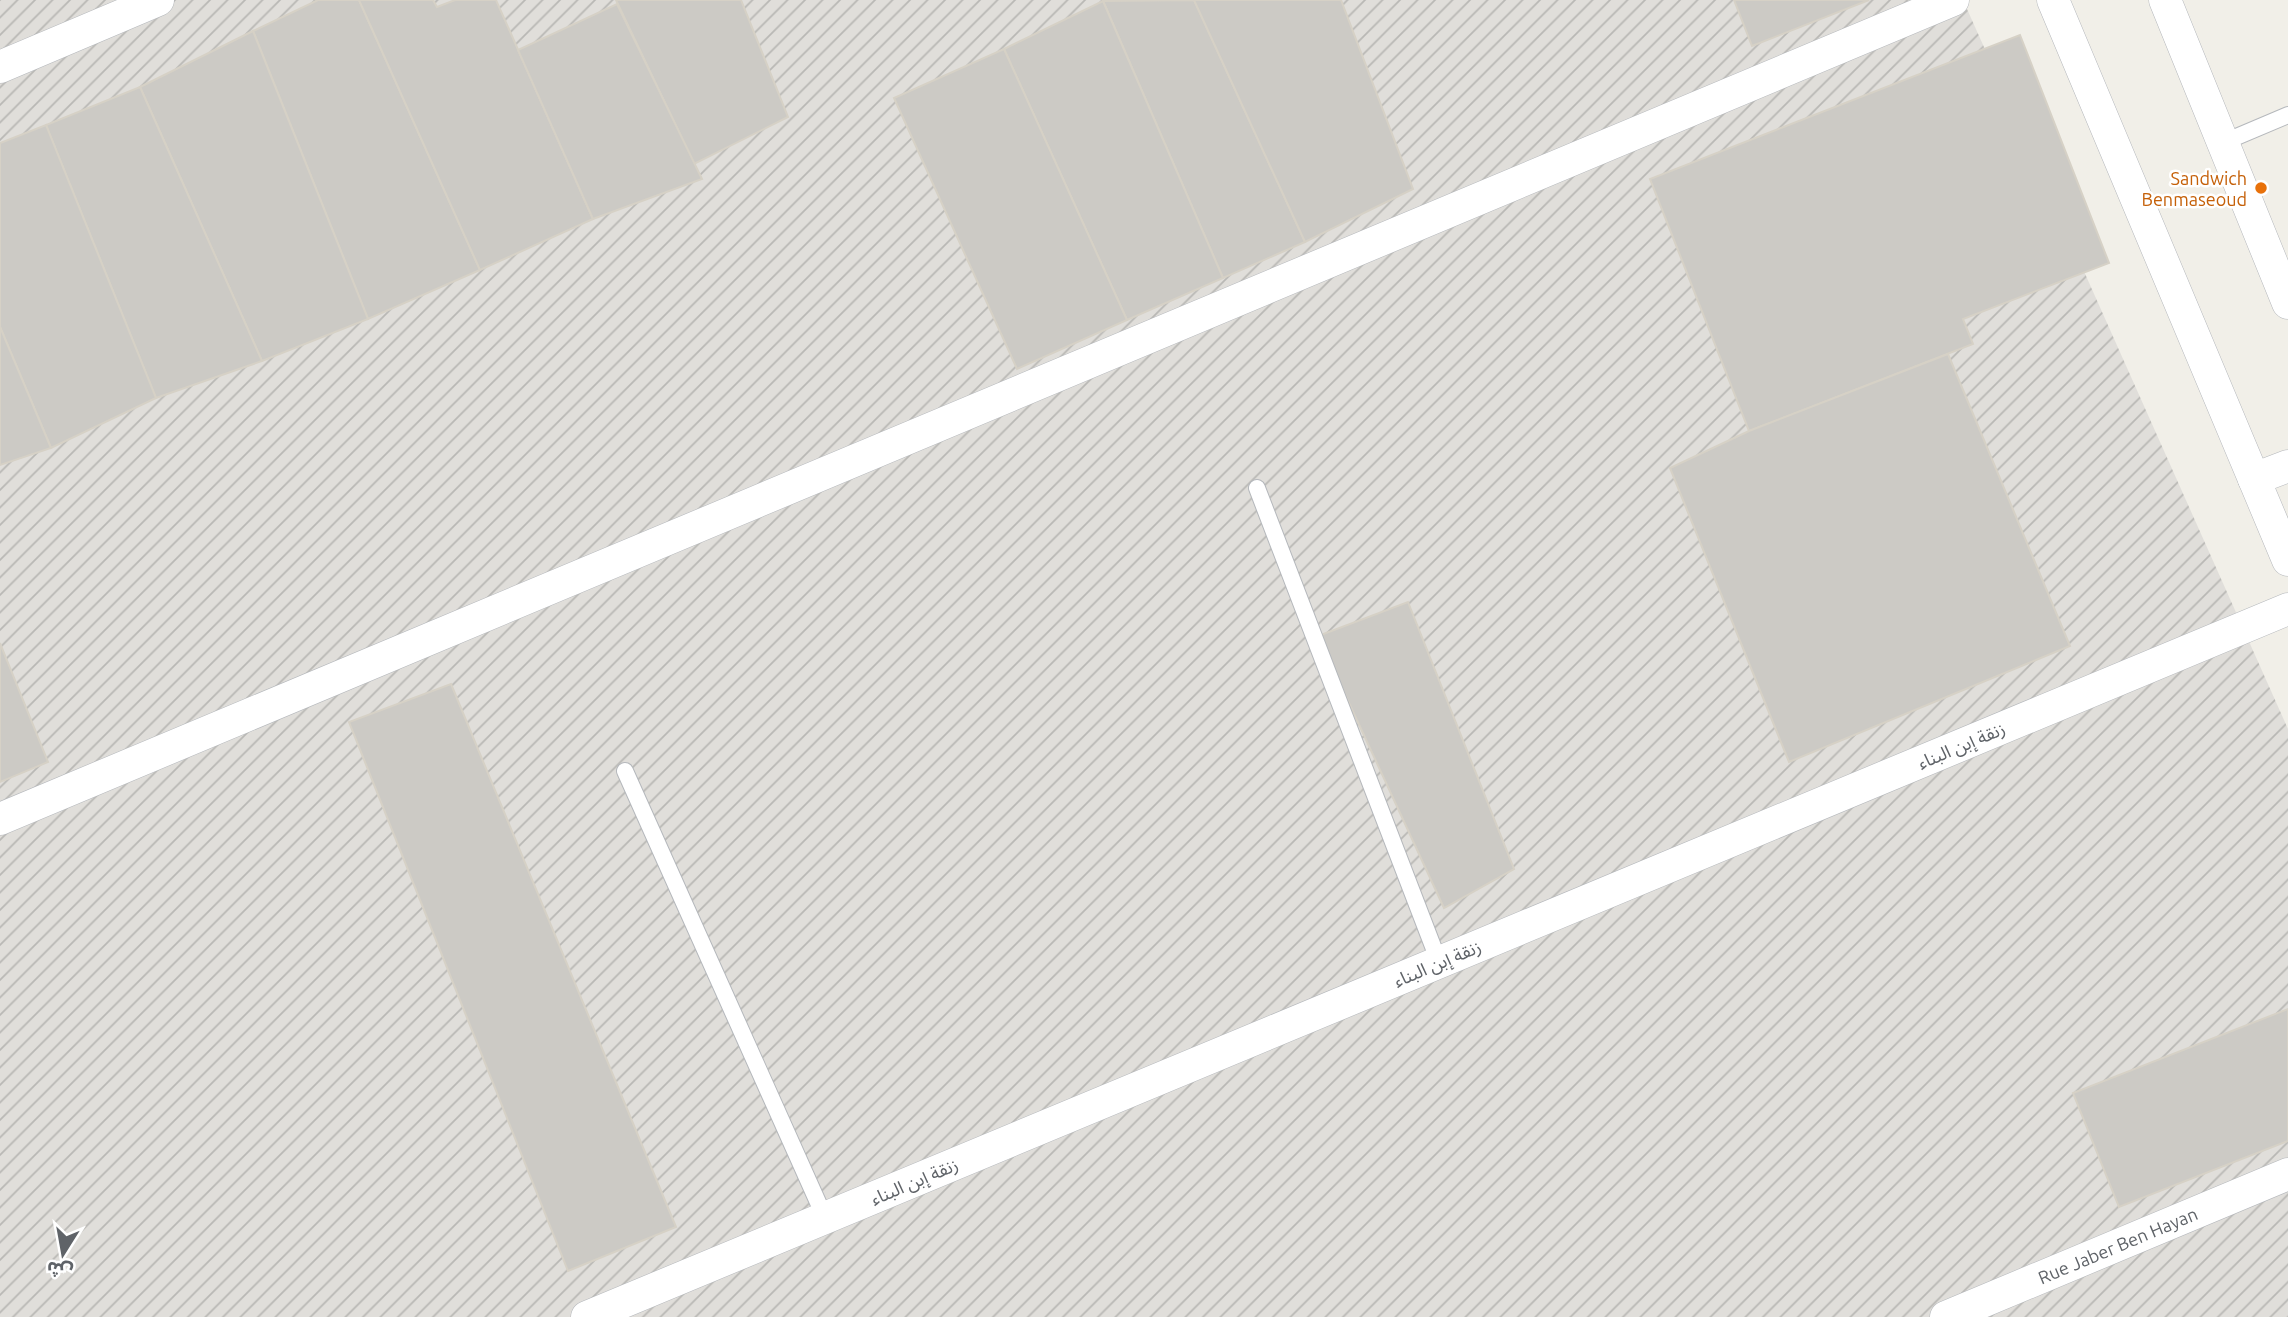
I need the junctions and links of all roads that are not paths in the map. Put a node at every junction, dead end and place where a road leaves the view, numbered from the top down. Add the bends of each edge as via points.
1 (158, 0) edge
2 (1953, 0) edge
3 (2053, 0) edge
4 (2165, 0) edge
5 (98, 11) edge
6 (0, 67) edge
7 (2288, 115) edge
8 (2222, 143) junction
9 (2286, 294) edge
10 (2288, 466) edge
11 (2254, 480) junction
12 (1257, 488) dead end
13 (2288, 560) edge
14 (2288, 609) edge
15 (625, 771) dead end
16 (0, 819) edge
17 (1439, 962) junction
18 (2288, 1174) edge
19 (825, 1218) junction
20 (587, 1317) edge
21 (1946, 1317) edge

1 - 5 street
2 - 16 street
3 - 11 street
4 - 8 street
5 - 6 street
7 - 8 lane
8 - 9 street
10 - 11 street
11 - 13 street
12 - 17 lane
14 - 17 street, زنقة إبن البناء
15 - 19 lane
17 - 19 street, زنقة إبن البناء
18 - 21 street, Rue Jaber Ben Hayan
19 - 20 street, زنقة إبن البناء

